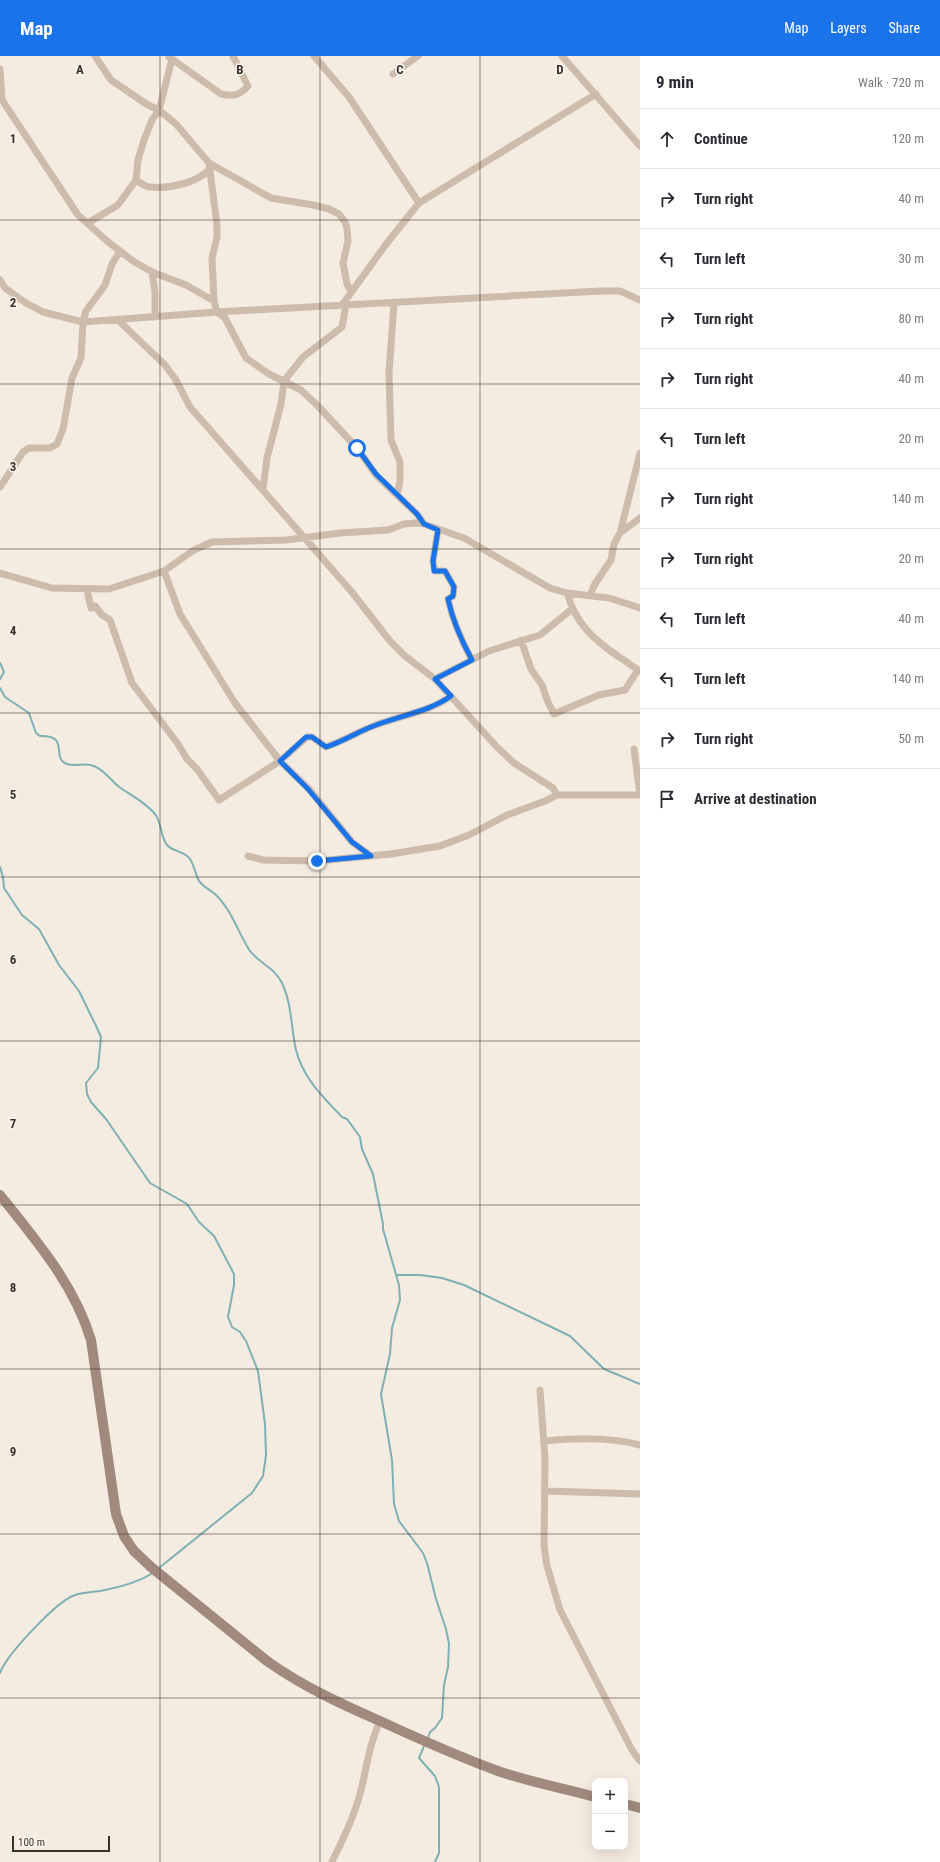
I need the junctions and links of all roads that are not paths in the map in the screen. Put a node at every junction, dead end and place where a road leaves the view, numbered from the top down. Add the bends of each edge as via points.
1 (95, 56) edge
2 (233, 56) edge
3 (314, 56) edge
4 (418, 56) edge
5 (562, 56) edge
6 (170, 57) edge
7 (0, 69) edge
8 (393, 74) dead end
9 (596, 94) junction
10 (160, 110) junction
11 (640, 146) edge
12 (210, 166) junction
13 (136, 180) junction
14 (419, 203) junction
15 (88, 223) junction
16 (120, 251) junction
17 (152, 272) junction
18 (0, 280) edge
19 (351, 291) junction
20 (640, 300) edge
21 (214, 301) junction
22 (394, 303) junction
23 (344, 305) junction
24 (217, 312) junction
25 (155, 317) junction
26 (118, 320) junction
27 (82, 322) junction
28 (284, 381) junction
29 (640, 453) edge
30 (0, 487) edge
31 (263, 489) junction
32 (397, 494) junction
33 (640, 518) edge
34 (424, 524) junction
35 (438, 530) junction
36 (620, 533) junction
37 (304, 536) junction
38 (164, 571) junction
39 (0, 573) edge
40 (87, 590) junction
41 (566, 593) junction
42 (590, 595) junction
43 (640, 608) edge
44 (572, 609) junction
45 (521, 640) junction
46 (472, 660) junction
47 (639, 670) edge
48 (435, 679) junction
49 (451, 696) junction
50 (634, 749) dead end
51 (280, 761) junction
52 (557, 795) junction
53 (640, 795) edge
54 (248, 856) dead end
55 (371, 856) junction
56 (0, 1195) edge
57 (540, 1390) dead end
58 (544, 1441) junction
59 (640, 1445) edge
60 (546, 1491) junction
61 (640, 1494) edge
62 (380, 1721) junction
63 (640, 1762) edge
64 (592, 1796) edge
65 (628, 1805) edge
66 (640, 1808) edge
67 (332, 1862) edge

1 - 10 street via 111,80 148,105
2 - 6 street via 248,86 242,92 231,96 221,94
3 - 14 street via 349,97
4 - 8 street
5 - 9 street
6 - 10 street
7 - 15 street via 2,100 78,215
9 - 11 street
9 - 14 street
10 - 12 street via 176,124
10 - 13 street via 152,120 144,140
12 - 13 street via 204,175 194,181 175,185 150,187
12 - 19 street via 271,198 313,205 339,214 347,228 348,241 343,263
12 - 21 street via 217,225 212,258
13 - 15 street via 118,205
14 - 19 street
15 - 16 street
16 - 17 street
16 - 27 street via 112,264 105,285 86,311
17 - 21 street via 186,285
17 - 25 street
18 - 27 street via 5,288 43,312
19 - 23 street
20 - 22 street via 620,291 601,291
21 - 24 street
22 - 23 street
22 - 32 street via 390,373 392,440 400,462
23 - 24 street
23 - 28 street via 342,327 303,357
24 - 25 street
24 - 28 street via 226,318 246,358
25 - 26 street
26 - 27 street
26 - 31 street via 165,365 190,407
27 - 30 street via 81,358 72,378 63,429 57,444 50,448 29,448 23,452
28 - 31 street
28 - 32 street via 301,390 332,420 376,474
29 - 36 street
31 - 37 street
32 - 34 street
33 - 36 street
34 - 35 street
34 - 37 street via 415,523 379,531
35 - 41 street via 464,538 534,580
35 - 46 street via 434,571 445,571 454,587 453,596 448,599 452,620
36 - 42 street via 614,544 611,560
37 - 38 street via 274,541 212,542 194,550
37 - 48 street via 390,641
38 - 40 street via 109,589
38 - 51 street via 180,614 191,634 235,704
39 - 40 street via 52,588
40 - 51 street via 91,608 95,606 110,620 132,684 219,800
41 - 42 street
41 - 44 street
42 - 43 street
44 - 45 street via 540,635
44 - 47 street via 595,640
45 - 46 street
45 - 47 street via 531,668 542,685 554,714 599,695 625,690
46 - 48 street
48 - 49 street
49 - 51 street via 417,713 376,725 326,747 312,737 306,737
49 - 52 street via 514,763 553,788
50 - 53 street
51 - 55 street via 308,789 352,842
52 - 53 street
52 - 55 street via 507,815 454,842
54 - 55 street via 263,860 317,861
56 - 62 street via 62,1277 79,1306 91,1340 116,1514 124,1536 134,1551 161,1576 282,1671 359,1714
57 - 58 street
58 - 59 street via 582,1437
58 - 60 street
60 - 61 street
60 - 63 street via 544,1545 547,1566 560,1610
62 - 64 street via 499,1771
62 - 67 street via 372,1741 361,1791 344,1838
65 - 66 street

